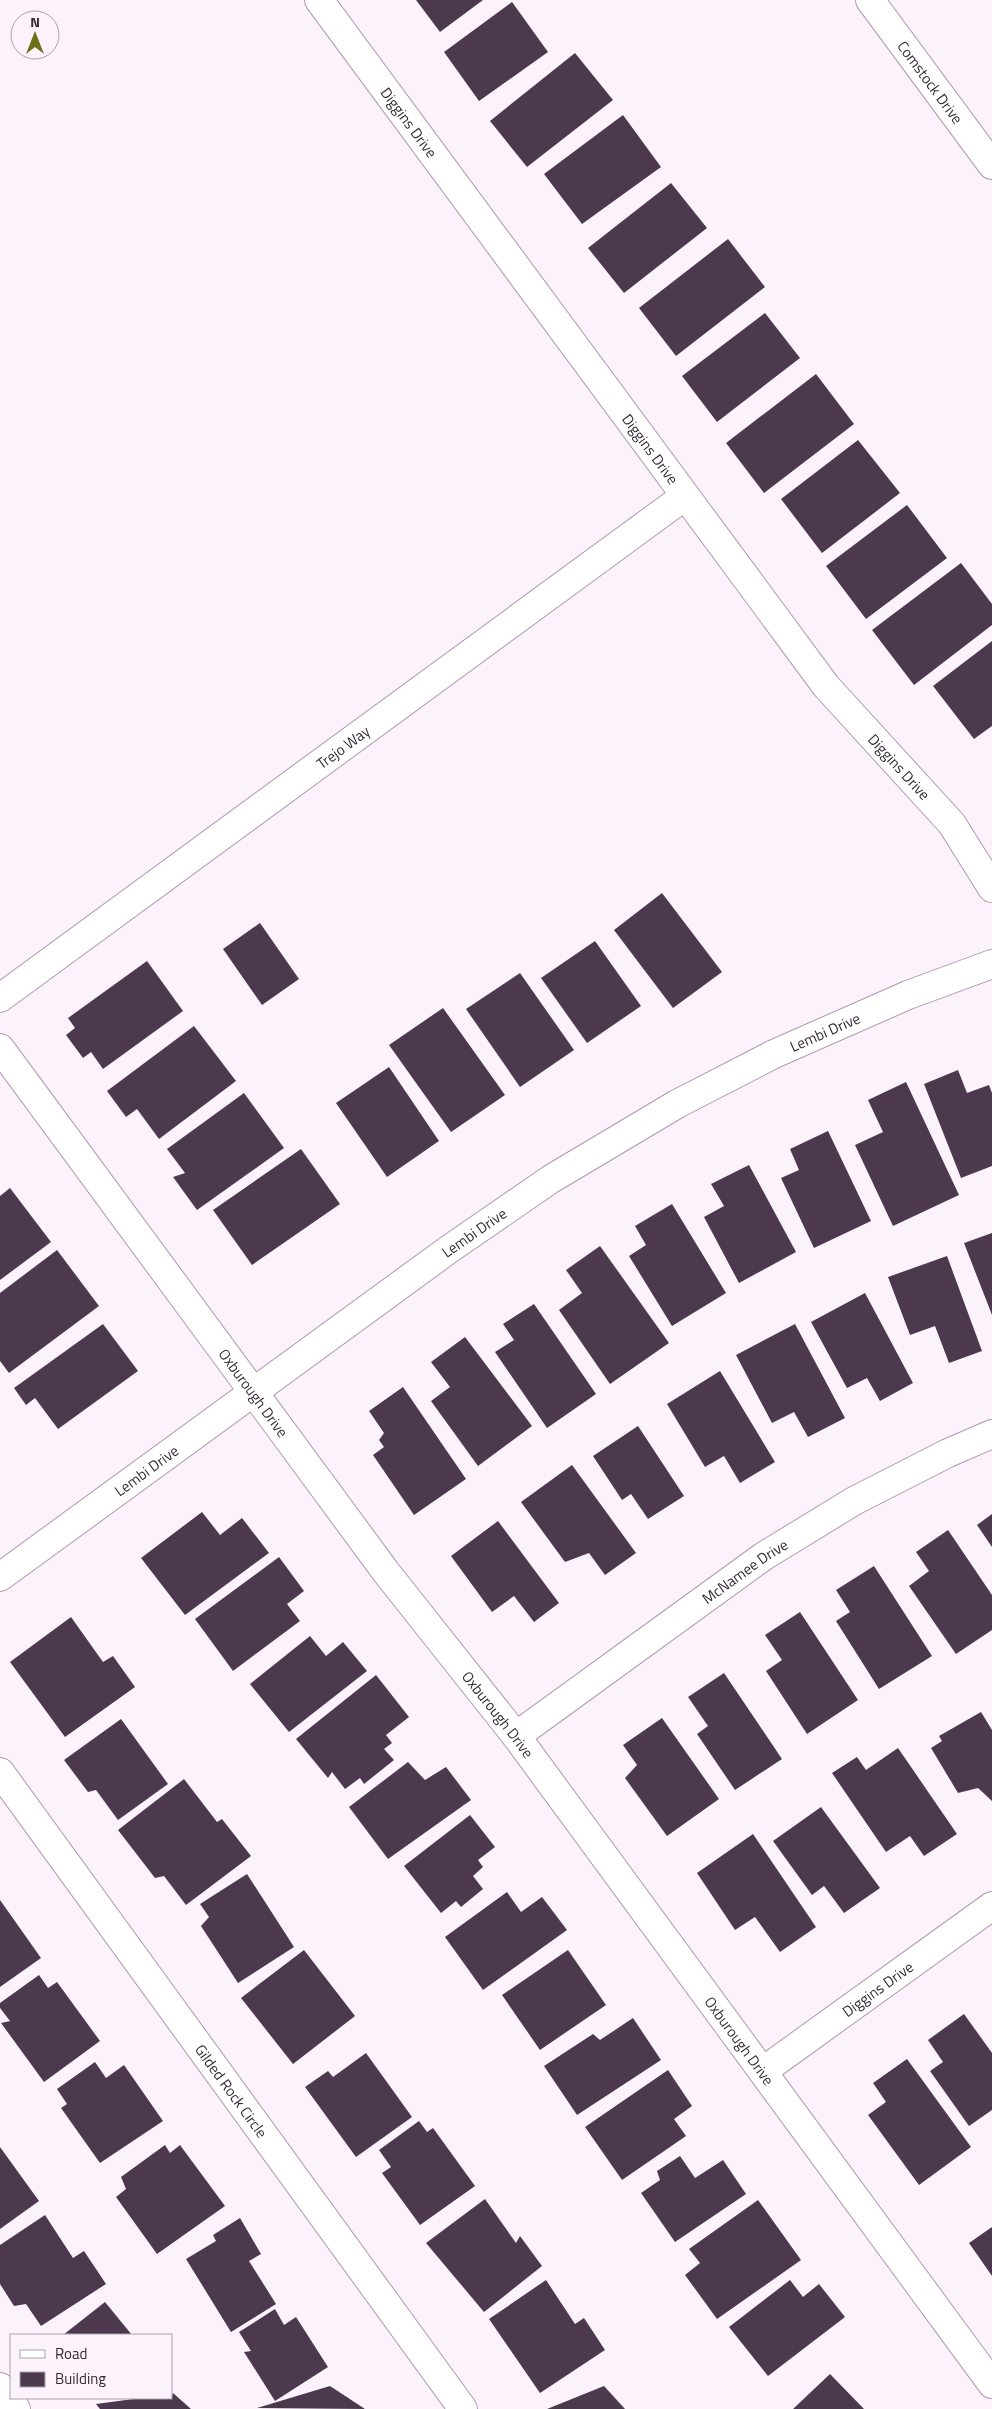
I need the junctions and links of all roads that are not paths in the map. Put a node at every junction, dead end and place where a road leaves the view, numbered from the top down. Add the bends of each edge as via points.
1 (319, 0) edge
2 (870, 0) edge
3 (992, 165) edge
4 (685, 496) junction
5 (992, 888) edge
6 (992, 964) edge
7 (0, 998) edge
8 (0, 1048) edge
9 (253, 1393) junction
10 (992, 1434) edge
11 (0, 1577) edge
12 (516, 1736) junction
13 (0, 1772) edge
14 (992, 1906) edge
15 (763, 2071) junction
16 (992, 2384) edge
17 (0, 2387) edge
18 (16, 2409) edge
19 (462, 2409) edge

1 - 4 street, Diggins Drive
2 - 3 street, Comstock Drive
4 - 5 street, Diggins Drive via 826,686 952,824
4 - 7 street, Trejo Way
6 - 9 street, Lembi Drive via 908,995 783,1050 677,1104 552,1179 448,1250
8 - 9 street, Oxburough Drive
9 - 11 street, Lembi Drive
9 - 12 street, Oxburough Drive via 386,1572
10 - 12 street, McNamee Drive via 854,1501 764,1556
12 - 15 street, Oxburough Drive
13 - 19 street, Gilded Rock Circle
14 - 15 street, Diggins Drive
15 - 16 street, Oxburough Drive
17 - 18 street

